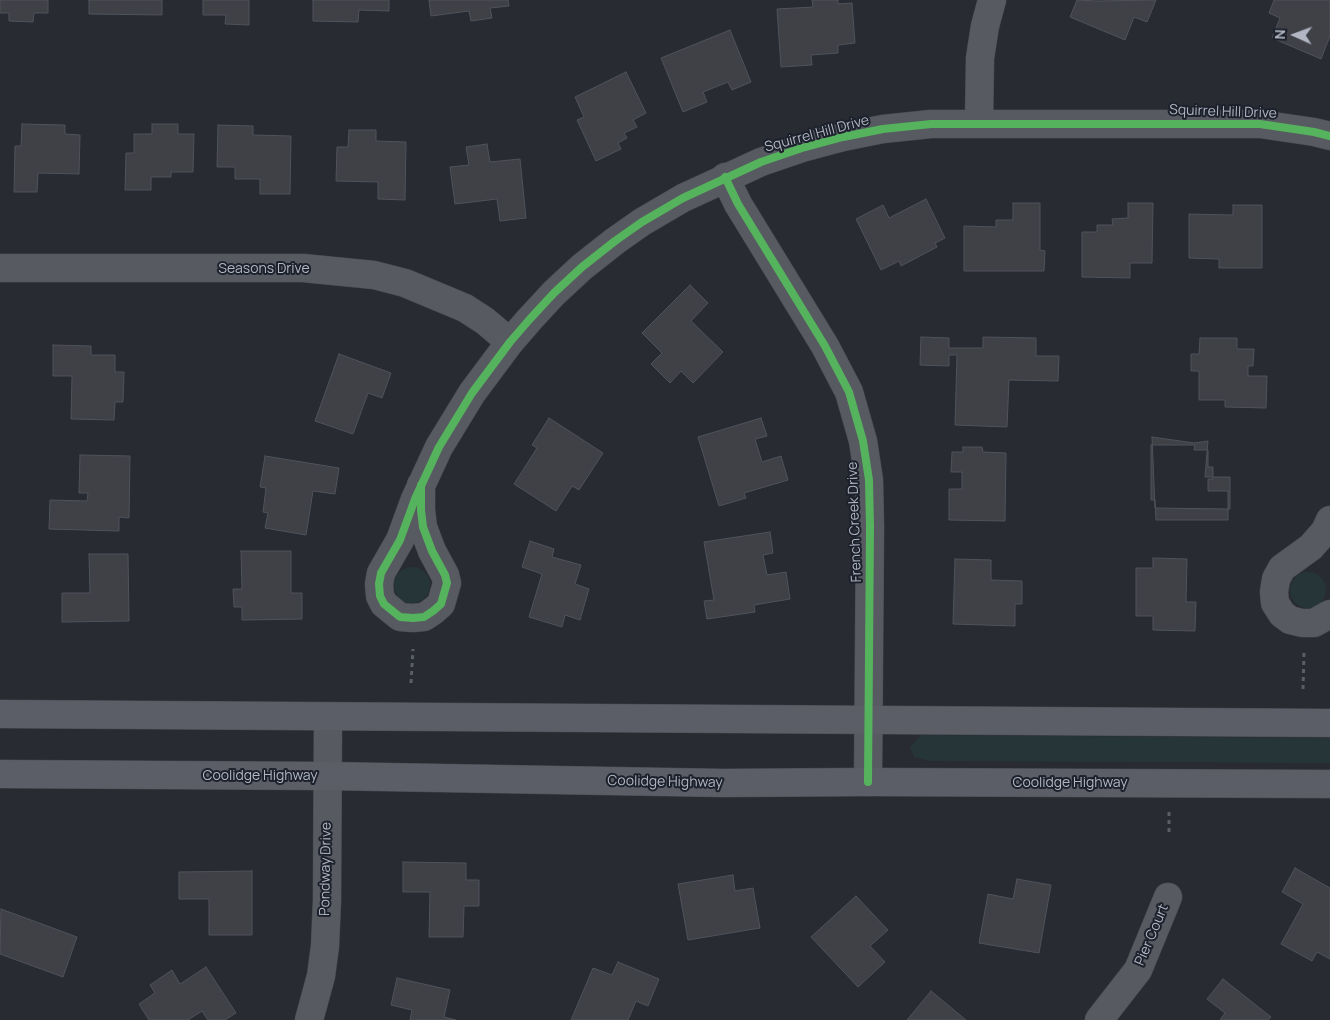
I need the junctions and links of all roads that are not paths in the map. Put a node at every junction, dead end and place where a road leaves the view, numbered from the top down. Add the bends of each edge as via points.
1 (992, 0) edge
2 (979, 123) junction
3 (1330, 136) edge
4 (725, 177) junction
5 (0, 268) edge
6 (510, 342) junction
7 (421, 485) dead end
8 (1330, 520) edge
9 (1330, 614) edge
10 (0, 714) edge
11 (328, 717) junction
12 (868, 720) junction
13 (1330, 723) edge
14 (0, 774) edge
15 (327, 776) junction
16 (868, 782) junction
17 (1330, 784) edge
18 (1168, 897) dead end
19 (309, 1020) edge
20 (1099, 1020) edge

1 - 2 street via 980,58
2 - 3 street, Squirrel Hill Drive via 1260,124
2 - 4 street, Squirrel Hill Drive via 932,124 843,136
4 - 6 street, Squirrel Hill Drive via 683,198 615,240 554,293
4 - 12 street, French Creek Drive via 738,204 829,353 849,392 864,441 870,527
5 - 6 street, Seasons Drive via 303,268 374,275 405,283 465,308
6 - 7 street, Squirrel Hill Drive via 468,400 439,447
8 - 9 street via 1311,546 1282,568 1274,592 1282,614 1290,620 1314,622
10 - 11 main road
11 - 12 main road
11 - 15 street, Pondway Drive
12 - 13 main road
12 - 16 street, French Creek Drive
14 - 15 main road, Coolidge Highway
15 - 16 main road, Coolidge Highway via 722,783
15 - 19 street, Pondway Drive via 325,946 322,976
16 - 17 main road, Coolidge Highway
18 - 20 street, Pier Court via 1138,970

